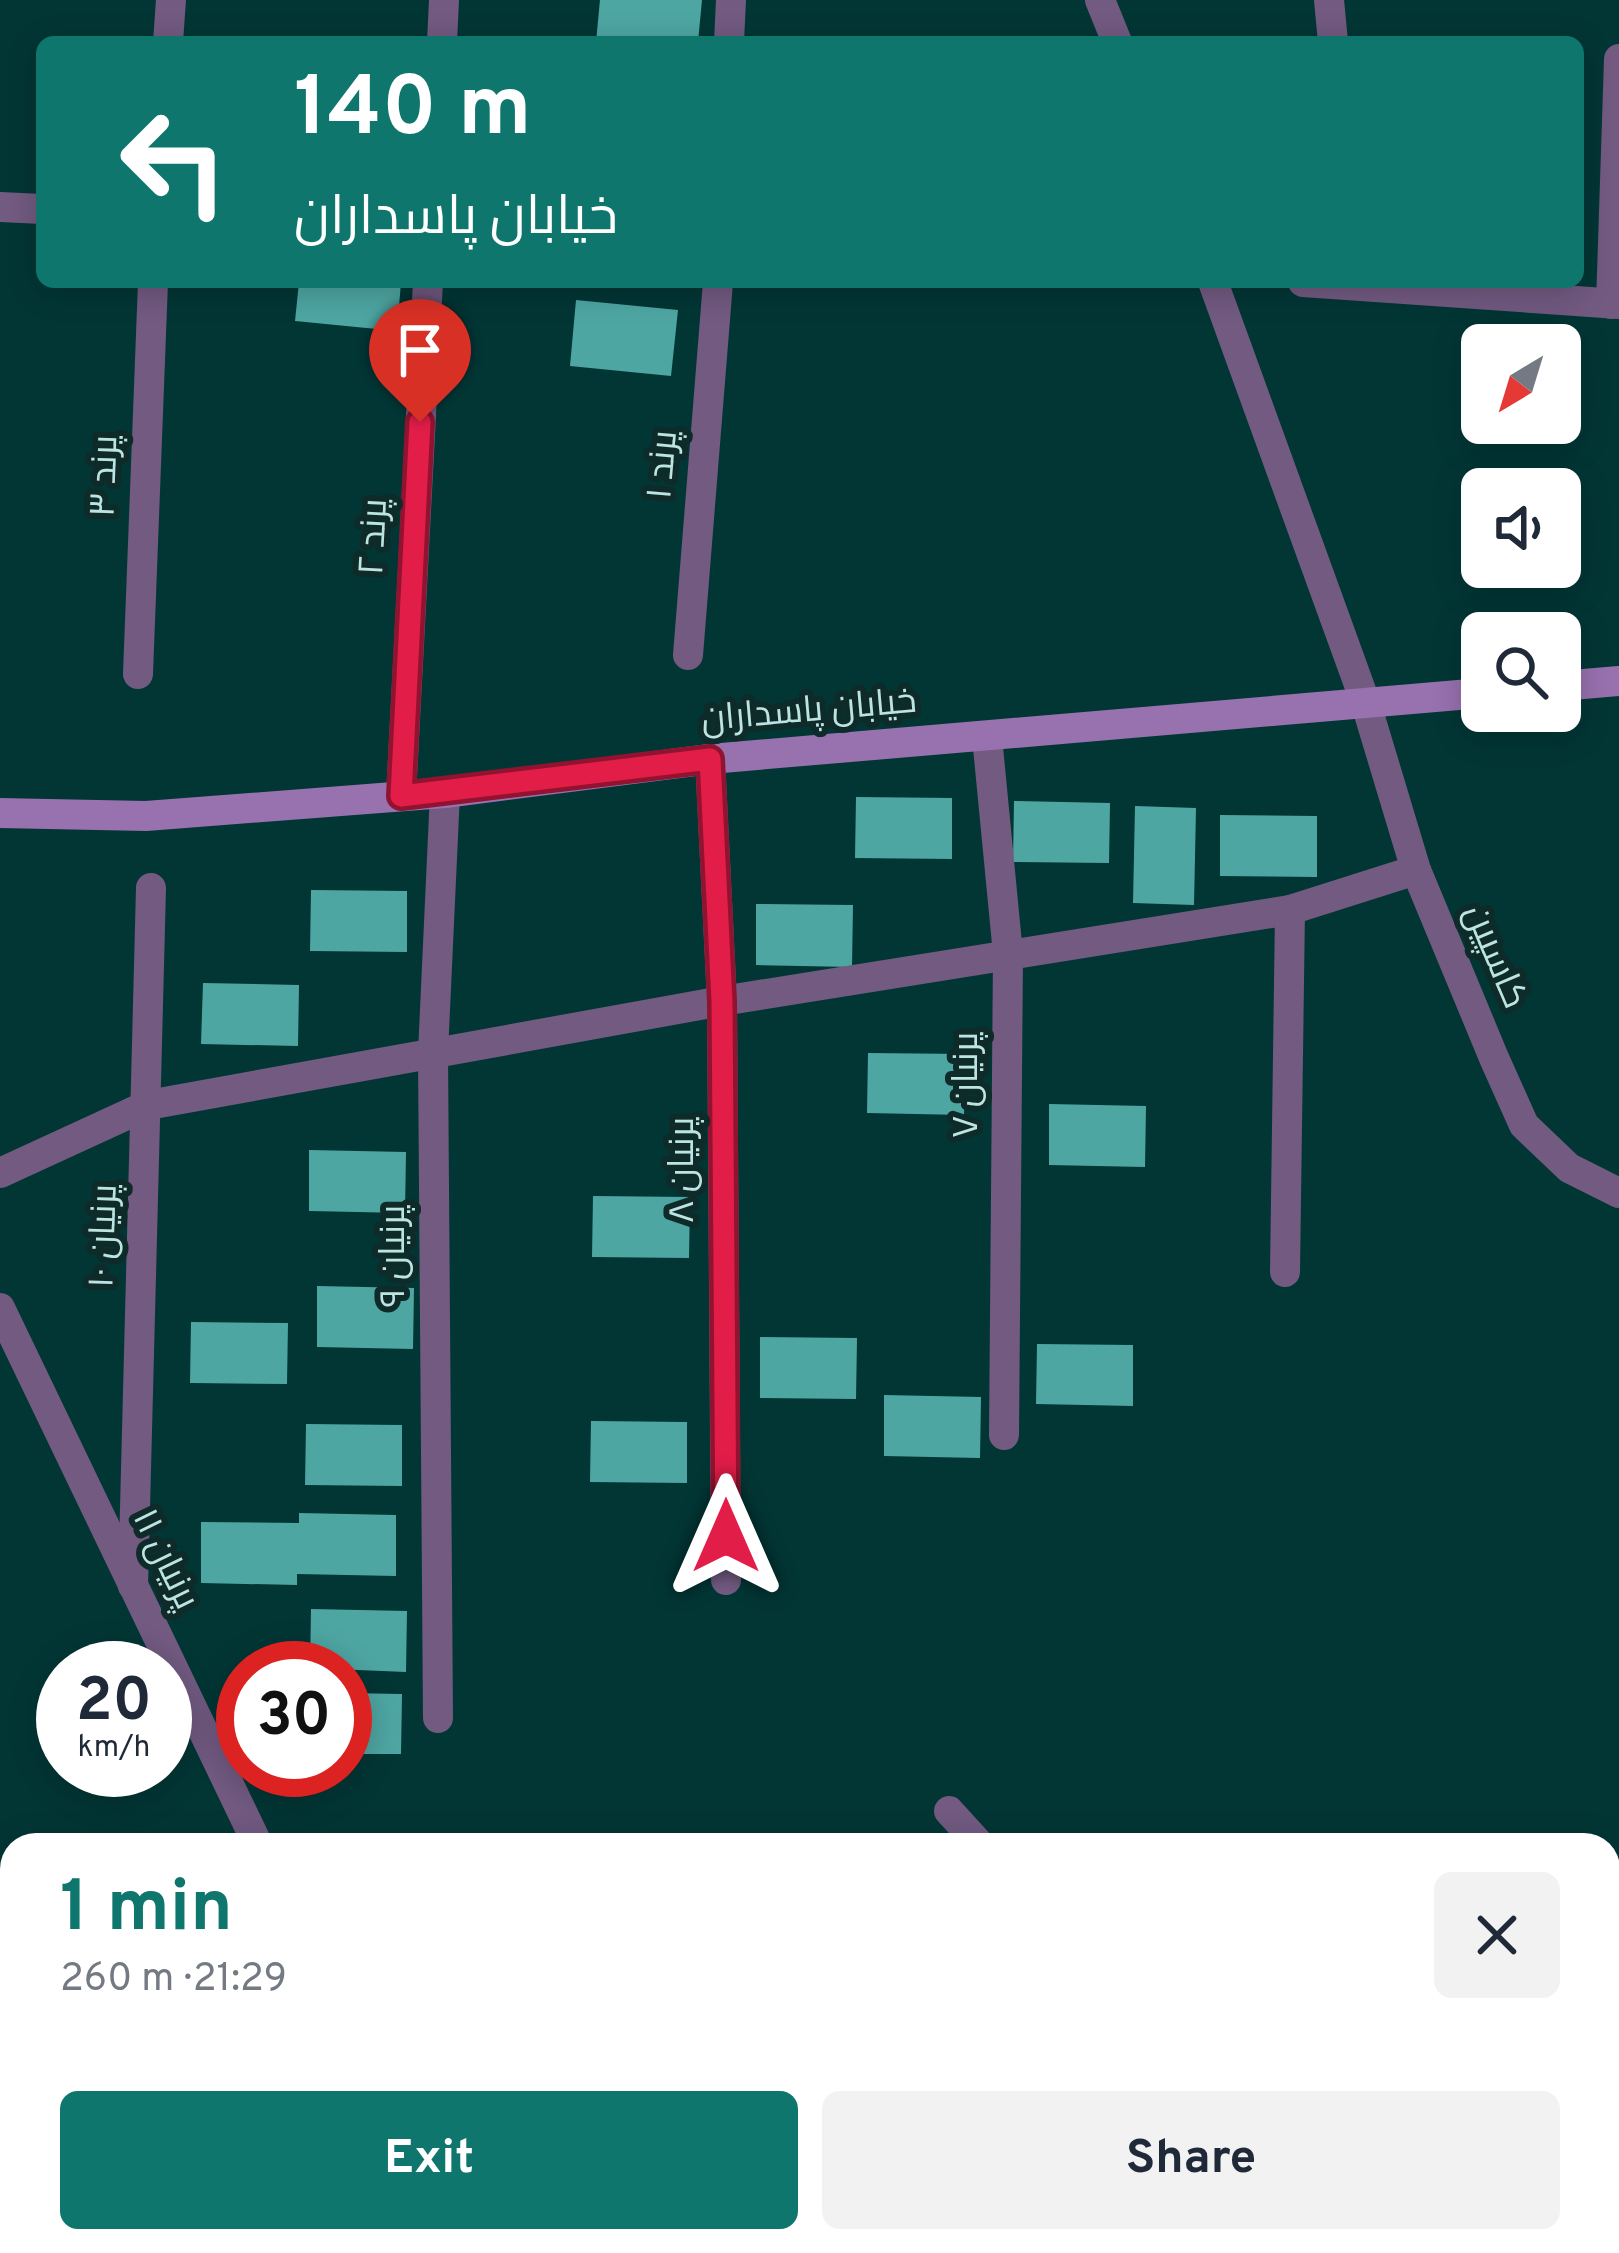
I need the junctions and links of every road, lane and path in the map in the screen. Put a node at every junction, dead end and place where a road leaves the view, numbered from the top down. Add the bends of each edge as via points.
1 (171, 0) edge
2 (444, 0) edge
3 (731, 0) edge
4 (1100, 0) edge
5 (1329, 0) edge
6 (168, 36) edge
7 (442, 36) edge
8 (729, 36) edge
9 (1115, 36) edge
10 (1332, 36) edge
11 (1619, 59) edge
12 (0, 207) edge
13 (36, 209) edge
14 (153, 288) edge
15 (428, 288) edge
16 (718, 288) edge
17 (1215, 288) edge
18 (1388, 288) edge
19 (1615, 304) edge
20 (688, 655) dead end
21 (138, 674) dead end
22 (1619, 681) edge
23 (1581, 684) edge
24 (1461, 695) edge
25 (1366, 704) junction
26 (987, 736) junction
27 (710, 759) junction
28 (445, 793) junction
29 (401, 796) junction
30 (0, 814) edge
31 (1416, 870) junction
32 (151, 888) dead end
33 (1290, 910) junction
34 (1008, 954) junction
35 (722, 1001) junction
36 (433, 1053) junction
37 (148, 1105) junction
38 (0, 1173) edge
39 (1619, 1192) edge
40 (1285, 1272) dead end
41 (0, 1308) edge
42 (1004, 1435) dead end
43 (726, 1580) dead end
44 (134, 1586) junction
45 (438, 1718) dead end
46 (949, 1811) dead end
47 (252, 1833) edge
48 (969, 1833) edge

1 - 6 street
2 - 7 street
3 - 8 street
4 - 9 street
5 - 10 street
11 - 19 street
12 - 13 street
14 - 21 street, پرند ۳
15 - 29 street, پرند ۲
16 - 20 street, پرند ۱
17 - 25 street, کاسپین
18 - 19 street
22 - 23 street
24 - 25 street, خیابان پاسداران
25 - 26 street, خیابان پاسداران
25 - 31 street, کاسپین
26 - 27 street, خیابان پاسداران
26 - 34 street, پرنیان ۷
27 - 28 street, خیابان پاسداران
27 - 35 street, پرنیان ۸
28 - 29 street, خیابان پاسداران
28 - 36 street, پرنیان ۹
29 - 30 street, خیابان پاسداران via 146,816
31 - 33 street
31 - 39 street, کاسپین via 1524,1125 1569,1168
32 - 37 street, پرنیان ۱۰
33 - 34 street
33 - 40 street
34 - 35 street
34 - 42 street, پرنیان ۷
35 - 36 street
35 - 43 street, پرنیان ۸
36 - 37 street
36 - 45 street, پرنیان ۹
37 - 38 street
37 - 44 street, پرنیان ۱۰
41 - 44 street, پرنیان ۱۱
44 - 47 street, پرنیان ۱۱
46 - 48 street

